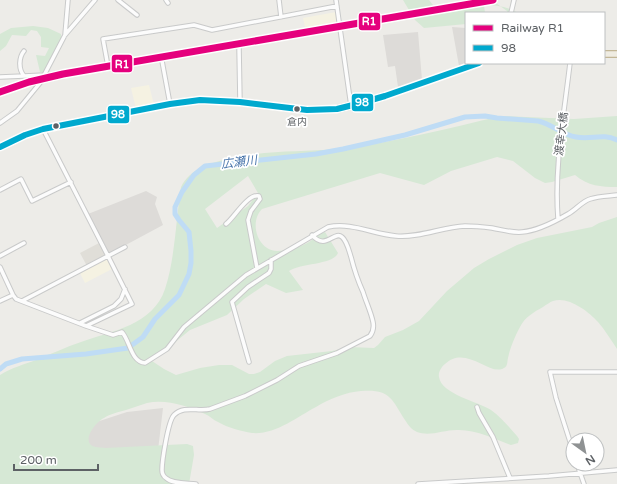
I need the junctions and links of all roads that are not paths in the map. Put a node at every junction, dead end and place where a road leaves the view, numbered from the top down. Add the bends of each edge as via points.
1 (68, 0) edge
2 (95, 0) edge
3 (118, 0) edge
4 (279, 0) edge
5 (336, 0) edge
6 (514, 0) edge
7 (337, 6) junction
8 (511, 12) edge
9 (137, 15) dead end
10 (281, 17) junction
11 (65, 35) junction
12 (239, 47) dead end
13 (24, 51) dead end
14 (605, 54) edge
15 (617, 54) edge
16 (107, 61) dead end
17 (162, 61) dead end
18 (476, 64) edge
19 (570, 64) edge
20 (45, 75) junction
21 (24, 76) junction
22 (0, 77) edge
23 (240, 102) junction
24 (170, 104) junction
25 (351, 106) junction
26 (0, 123) edge
27 (43, 129) junction
28 (0, 147) edge
29 (71, 182) junction
30 (0, 190) edge
31 (617, 195) edge
32 (558, 219) junction
33 (226, 224) dead end
34 (312, 235) junction
35 (24, 243) dead end
36 (126, 247) dead end
37 (0, 256) edge
38 (108, 256) junction
39 (271, 260) junction
40 (257, 268) junction
41 (0, 269) edge
42 (125, 289) junction
43 (13, 295) junction
44 (0, 301) edge
45 (22, 301) junction
46 (80, 323) junction
47 (86, 326) junction
48 (249, 362) dead end
49 (617, 372) edge
50 (477, 407) dead end
51 (567, 432) edge
52 (617, 470) edge
53 (581, 474) junction
54 (510, 478) junction
55 (196, 484) edge
56 (418, 484) edge
57 (584, 484) edge

1 - 11 street
2 - 11 street
3 - 9 street
4 - 10 street
5 - 7 street
6 - 8 street
7 - 10 street
7 - 25 street
10 - 16 street via 212,30 194,25 103,39
11 - 20 street
12 - 23 street
13 - 21 street via 20,68
14 - 15 highway
17 - 24 street
18 - 25 highway
19 - 32 street, 渡幸大橋 via 558,162
20 - 21 street
20 - 26 street via 17,111
21 - 22 street
23 - 24 highway via 200,100
23 - 25 highway via 307,110
24 - 27 highway
27 - 28 highway
27 - 29 street
29 - 30 street via 32,201 21,179
29 - 38 street
31 - 32 street via 591,199
32 - 34 street via 521,232 466,226 398,236 336,225
33 - 40 street via 246,202 254,196 259,196 260,199 248,220
34 - 39 street
34 - 55 street via 323,242 337,235 346,243 370,310 372,333 337,353 299,366 245,396 210,409 188,409 174,415 162,461 162,473 176,483
35 - 37 street
36 - 38 street
38 - 42 street
38 - 45 street
39 - 40 street
39 - 48 street via 271,269 268,273 232,302
40 - 47 street via 184,327 167,349 145,363 136,359 120,331 113,334
41 - 43 street
42 - 46 street via 121,299 114,306
42 - 47 street via 132,304
43 - 44 street
43 - 45 street
45 - 46 street
46 - 47 street
49 - 51 street via 550,372
50 - 54 street
52 - 53 street
53 - 54 street
53 - 57 street
54 - 56 street

